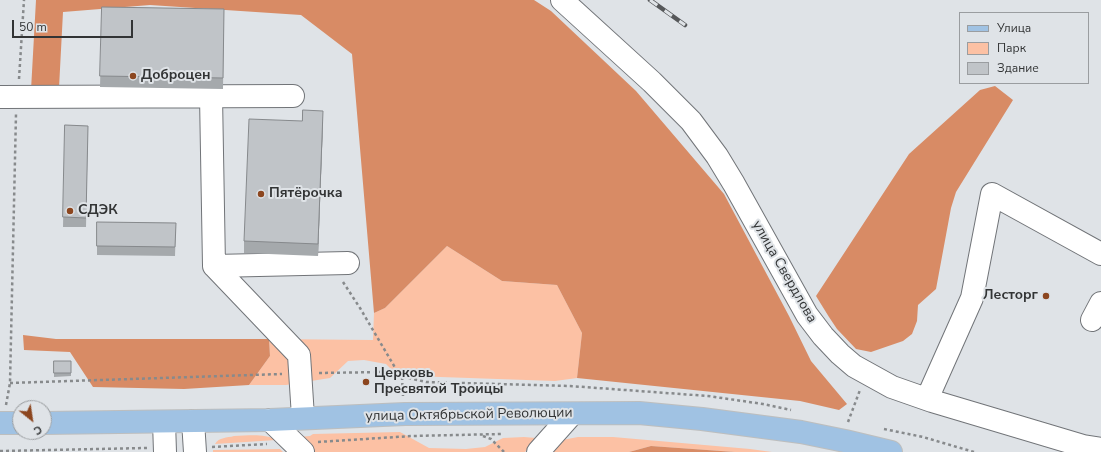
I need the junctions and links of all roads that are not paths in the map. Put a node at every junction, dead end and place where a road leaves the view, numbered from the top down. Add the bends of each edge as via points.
1 (562, 0) edge
2 (211, 96) junction
3 (293, 96) dead end
4 (9, 97) edge
5 (1101, 254) edge
6 (339, 263) road end
7 (214, 266) junction
8 (928, 400) junction
9 (572, 414) junction
10 (303, 417) junction
11 (270, 420) junction
12 (192, 421) junction
13 (164, 422) junction
14 (52, 423) edge
15 (1101, 449) edge
16 (165, 450) edge
17 (195, 450) edge
18 (303, 452) edge
19 (538, 452) edge
20 (891, 452) edge

1 - 8 street, улица Свердлова via 691,121 717,156 807,315 823,336 854,366 892,387
2 - 3 street
2 - 4 street
2 - 7 street
5 - 8 street via 992,194 972,298
6 - 7 street
7 - 10 street via 299,355
8 - 15 street, улица Свердлова via 1083,446
9 - 10 main road, улица Октябрьской Революции
9 - 19 street
9 - 20 main road, улица Октябрьской Революции via 638,413 702,419 801,432
10 - 11 main road, улица Октябрьской Революции
11 - 12 main road, улица Октябрьской Революции
11 - 18 street
12 - 13 main road, улица Октябрьской Революции
12 - 17 street
13 - 14 main road, улица Октябрьской Революции
13 - 16 street

